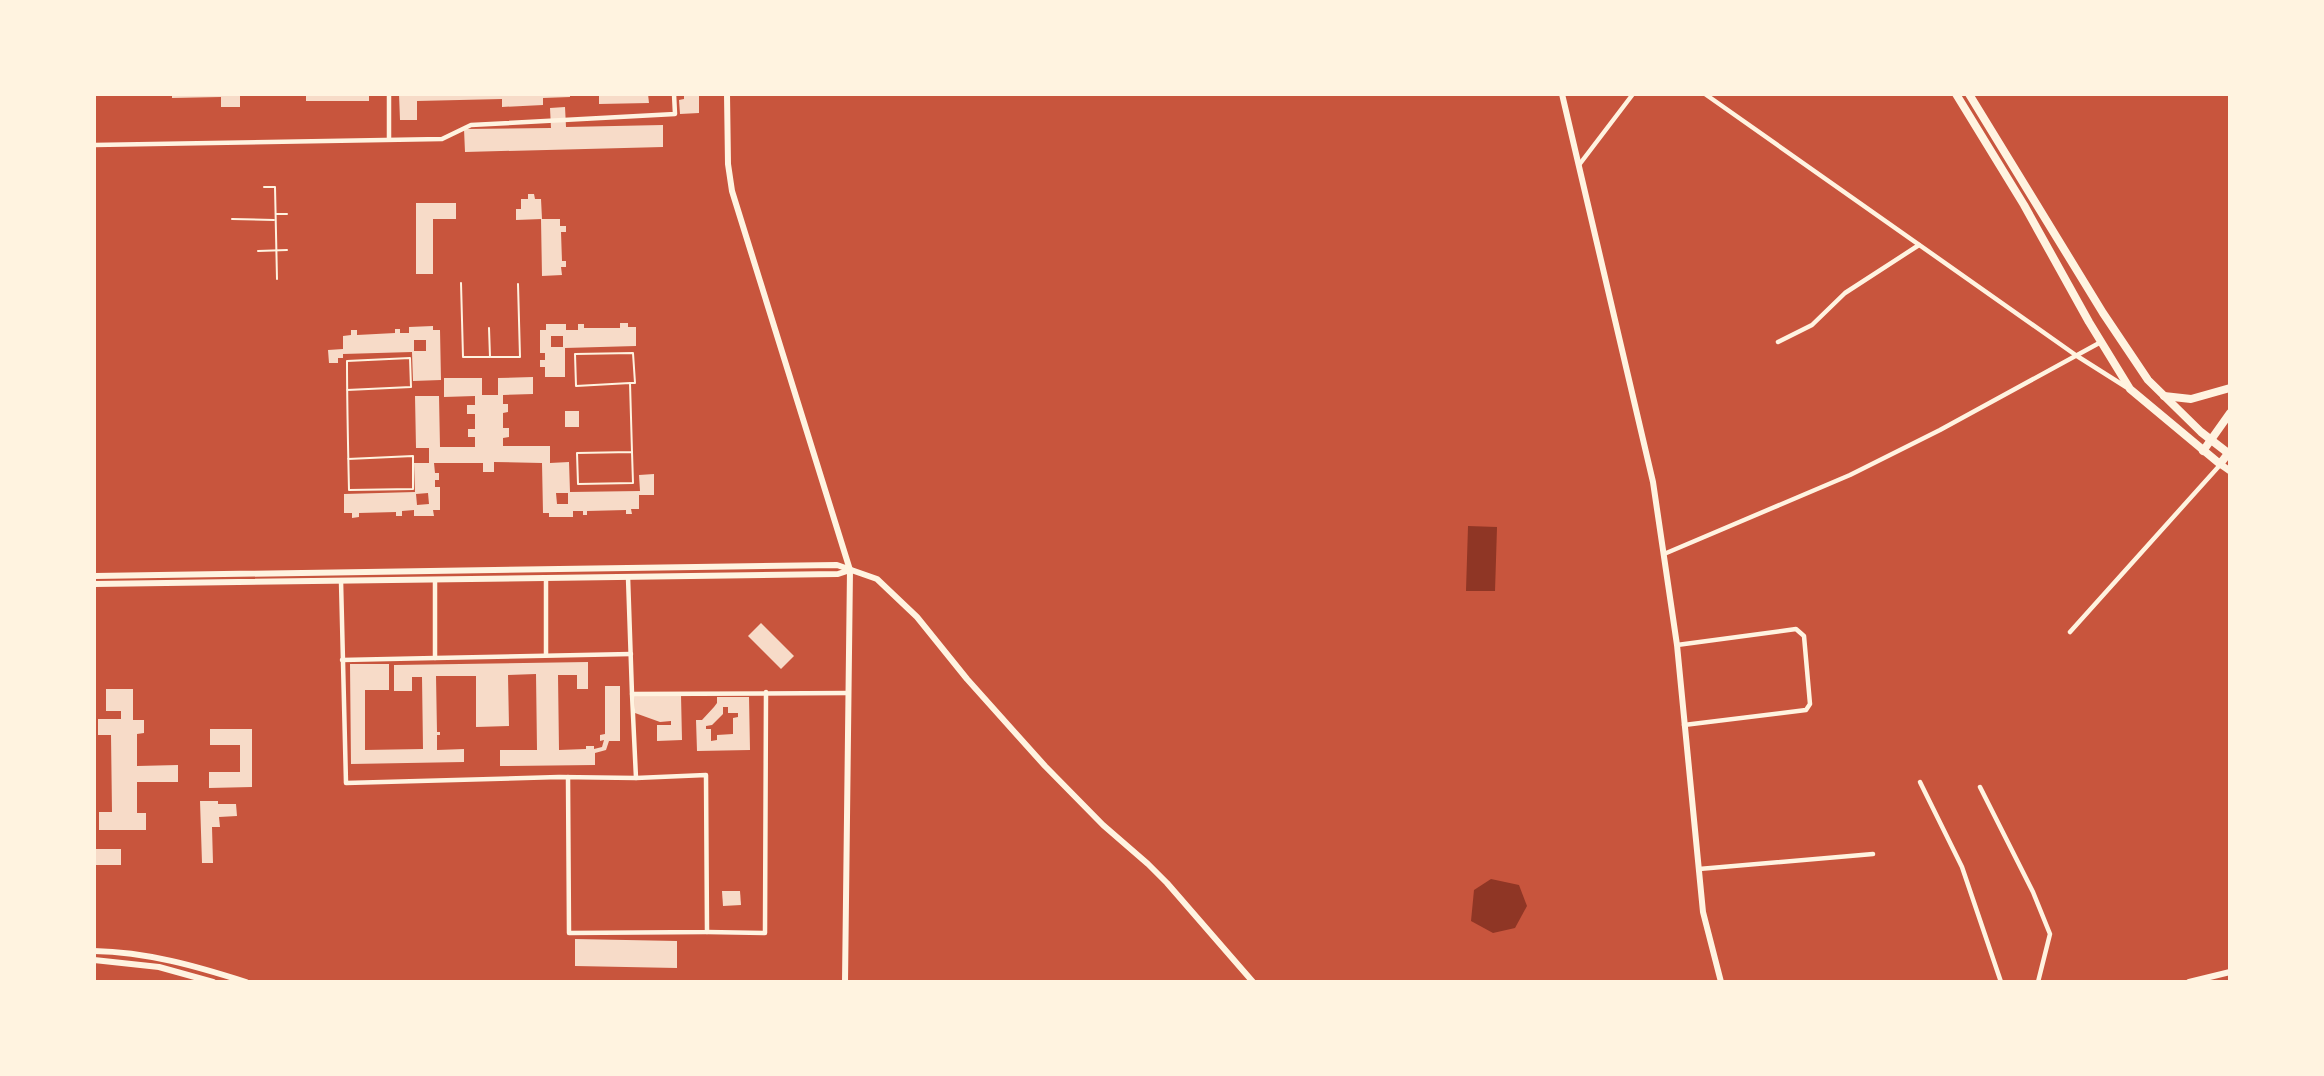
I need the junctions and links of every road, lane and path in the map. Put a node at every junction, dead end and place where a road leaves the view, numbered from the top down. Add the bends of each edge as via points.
1 (389, 94) edge
2 (674, 94) edge
3 (727, 94) edge
4 (1562, 94) edge
5 (1633, 94) edge
6 (1705, 94) edge
7 (1956, 94) edge
8 (1969, 94) edge
9 (389, 139) junction
10 (94, 145) edge
11 (1578, 166) junction
12 (264, 187) dead end
13 (275, 214) junction
14 (287, 214) dead end
15 (232, 219) dead end
16 (275, 220) junction
17 (1919, 245) junction
18 (276, 250) junction
19 (287, 250) dead end
20 (258, 251) dead end
21 (277, 279) dead end
22 (461, 283) dead end
23 (518, 284) dead end
24 (489, 328) dead end
25 (2101, 341) junction
26 (1778, 342) dead end
27 (2077, 356) junction
28 (490, 357) junction
29 (629, 383) junction
30 (2230, 388) edge
31 (2130, 389) junction
32 (347, 390) junction
33 (2164, 396) junction
34 (2230, 413) edge
35 (2211, 440) junction
36 (2203, 451) junction
37 (632, 452) junction
38 (2229, 453) edge
39 (348, 458) junction
40 (2220, 464) junction
41 (2230, 471) edge
42 (1664, 554) junction
43 (850, 570) junction
44 (94, 576) edge
45 (628, 577) junction
46 (546, 578) junction
47 (435, 580) junction
48 (94, 584) edge
49 (341, 585) junction
50 (2070, 632) dead end
51 (1677, 645) junction
52 (631, 654) junction
53 (546, 655) junction
54 (435, 657) junction
55 (342, 660) junction
56 (766, 692) junction
57 (848, 693) junction
58 (632, 694) junction
59 (1684, 725) junction
60 (568, 777) junction
61 (636, 778) junction
62 (1920, 782) dead end
63 (1980, 787) dead end
64 (1873, 854) dead end
65 (1699, 869) junction
66 (707, 932) junction
67 (94, 951) edge
68 (94, 960) edge
69 (214, 971) junction
70 (2230, 972) edge
71 (212, 981) edge
72 (246, 982) edge
73 (845, 982) edge
74 (1253, 982) edge
75 (1721, 982) edge
76 (2001, 982) edge
77 (2038, 982) edge
78 (2189, 982) edge

1 - 9 street
2 - 9 street via 675,114 471,125 442,139
3 - 43 street via 732,191
4 - 11 street
5 - 11 street
6 - 17 street
7 - 25 main road
8 - 33 main road via 2103,313
9 - 10 street
11 - 42 street via 1653,482
12 - 13 path via 275,187
13 - 14 path
13 - 16 path
15 - 16 path
16 - 18 path
17 - 26 street via 1845,293 1812,325
17 - 27 street
18 - 19 path
18 - 20 path
18 - 21 path
22 - 28 path via 463,357
23 - 28 path via 520,357
24 - 28 path
25 - 27 street
25 - 31 main road
27 - 31 street
27 - 42 street via 1850,475
29 - 29 path via 576,386 575,354 633,353 635,383
29 - 37 path
30 - 33 main road via 2192,400
31 - 36 main road
32 - 32 path via 411,387 410,358 346,361
32 - 39 path
33 - 35 main road
34 - 35 main road
35 - 36 main road
35 - 38 main road
36 - 40 main road
37 - 37 path via 634,483 578,484 577,453
38 - 40 main road
39 - 39 path via 349,490 413,489 413,456
40 - 41 main road
40 - 50 street
42 - 51 street
43 - 44 street via 835,565
43 - 45 street via 838,574
43 - 57 street
43 - 74 street via 877,579 917,617 1045,766 1148,863
45 - 46 street
45 - 52 street
46 - 47 street
46 - 53 street
47 - 49 street
47 - 54 street
48 - 49 street
49 - 55 street
51 - 59 street
51 - 59 street via 1796,629 1804,636 1810,704 1806,710
52 - 53 street
52 - 58 street
53 - 54 street
54 - 55 street
55 - 60 street via 346,783
56 - 57 street
56 - 58 street
56 - 66 street via 765,933
57 - 73 street
58 - 61 street
59 - 65 street
60 - 61 street
60 - 66 street via 569,933
61 - 66 street via 706,775
62 - 76 street via 1962,867
63 - 77 street via 2034,891 2050,934
64 - 65 street
65 - 75 street via 1703,912
67 - 69 street via 123,952
68 - 71 street via 159,967
69 - 71 street
69 - 72 street
70 - 78 street

